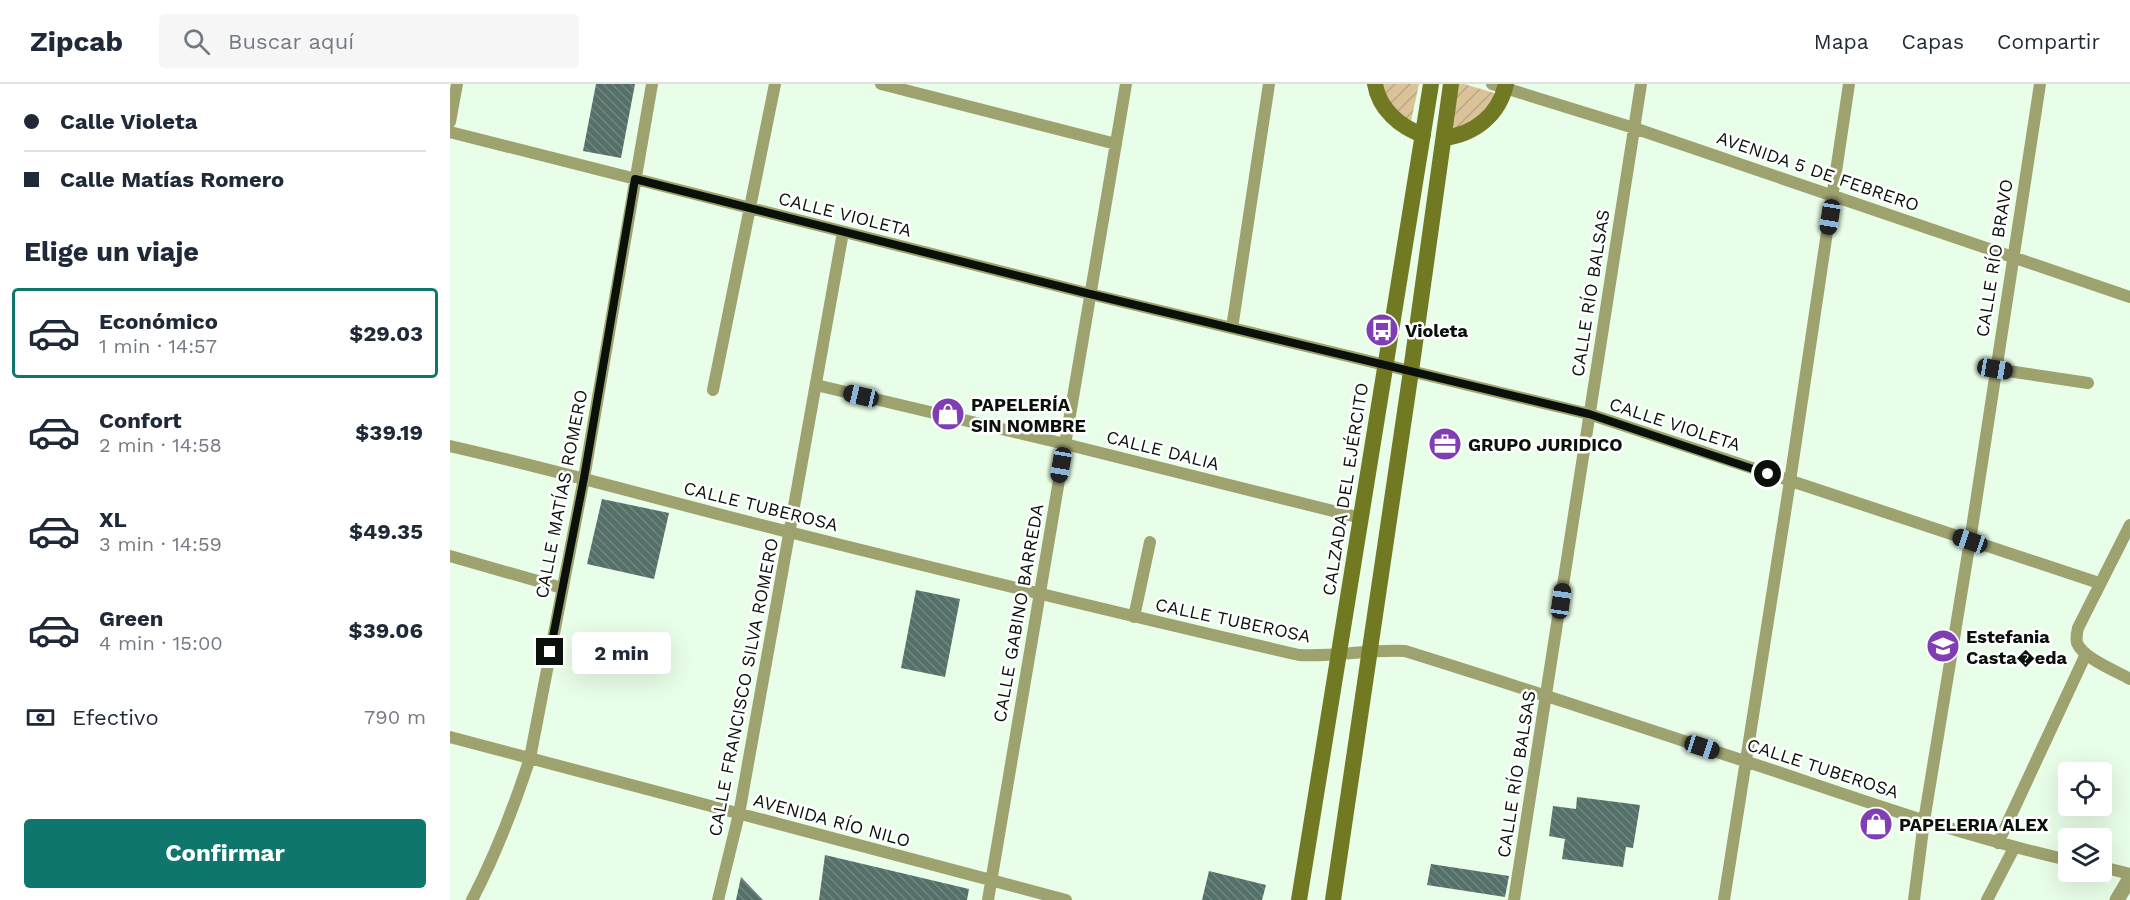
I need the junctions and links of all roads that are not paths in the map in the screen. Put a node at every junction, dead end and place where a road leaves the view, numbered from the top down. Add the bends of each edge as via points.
1 (457, 84) edge
2 (652, 84) edge
3 (775, 84) edge
4 (881, 84) edge
5 (1126, 84) edge
6 (1269, 84) edge
7 (1375, 84) edge
8 (1431, 84) edge
9 (1451, 84) edge
10 (1641, 84) edge
11 (1849, 84) edge
12 (2040, 84) edge
13 (1501, 85) edge
14 (450, 122) edge
15 (1634, 128) junction
16 (450, 132) edge
17 (1423, 135) junction
18 (1444, 138) junction
19 (1116, 144) junction
20 (635, 179) junction
21 (1833, 195) junction
22 (749, 208) junction
23 (843, 232) junction
24 (2013, 256) junction
25 (1090, 294) junction
26 (2130, 297) edge
27 (1232, 328) junction
28 (1385, 365) junction
29 (1995, 369) junction
30 (1411, 371) junction
31 (2088, 383) dead end
32 (816, 385) junction
33 (713, 390) dead end
34 (1589, 414) junction
35 (1065, 444) junction
36 (450, 446) edge
37 (584, 478) junction
38 (1790, 481) junction
39 (1361, 519) junction
40 (2130, 525) edge
41 (790, 533) junction
42 (1970, 541) junction
43 (2127, 541) edge
44 (1150, 542) dead end
45 (450, 556) edge
46 (2099, 583) junction
47 (562, 588) junction
48 (1039, 593) junction
49 (1134, 617) junction
50 (1368, 652) junction
51 (2085, 654) junction
52 (1338, 655) junction
53 (2130, 679) edge
54 (1547, 695) junction
55 (450, 737) edge
56 (530, 758) junction
57 (1747, 762) junction
58 (739, 814) junction
59 (1924, 820) junction
60 (1998, 843) junction
61 (2014, 848) junction
62 (2058, 858) edge
63 (2112, 870) edge
64 (2130, 874) edge
65 (2130, 878) edge
66 (991, 881) junction
67 (472, 900) edge
68 (718, 900) edge
69 (988, 900) edge
70 (1066, 900) edge
71 (1299, 900) edge
72 (1333, 900) edge
73 (1514, 900) edge
74 (1724, 900) edge
75 (1914, 900) edge
76 (1987, 900) edge
77 (2117, 900) edge

1 - 14 street
2 - 20 street, CALLE MATÍAS ROMERO
3 - 22 street
4 - 19 street
5 - 19 street, CALLE GABINO BARREDA
6 - 27 street
7 - 17 main road via 1393,118
8 - 17 main road, CALZADA DEL EJÉRCITO
9 - 18 main road
10 - 15 street, CALLE RÍO BALSAS
11 - 21 street
12 - 24 street, CALLE RÍO BRAVO
13 - 15 street, AVENIDA 5 DE FEBRERO
13 - 18 main road via 1500,102 1491,115 1464,133
15 - 21 street, AVENIDA 5 DE FEBRERO
15 - 34 street, CALLE RÍO BALSAS
16 - 20 street, CALLE VIOLETA
17 - 28 main road, CALZADA DEL EJÉRCITO
18 - 30 main road
19 - 25 street, CALLE GABINO BARREDA
20 - 22 street, CALLE VIOLETA
20 - 37 street, CALLE MATÍAS ROMERO
21 - 24 street, AVENIDA 5 DE FEBRERO
21 - 38 street
22 - 23 street, CALLE VIOLETA
22 - 33 street
23 - 25 street, CALLE VIOLETA
23 - 32 street, CALLE FRANCISCO SILVA ROMERO
24 - 26 street, AVENIDA 5 DE FEBRERO
24 - 29 street, CALLE RÍO BRAVO
25 - 27 street, CALLE VIOLETA
25 - 35 street, CALLE GABINO BARREDA
27 - 28 street, CALLE VIOLETA
28 - 30 street, CALLE VIOLETA
28 - 39 main road, CALZADA DEL EJÉRCITO
29 - 31 street
29 - 42 street, CALLE RÍO BRAVO
30 - 34 street, CALLE VIOLETA
30 - 50 main road
32 - 35 street, CALLE DALIA
32 - 41 street, CALLE FRANCISCO SILVA ROMERO
34 - 38 street, CALLE VIOLETA
34 - 54 street, CALLE RÍO BALSAS
35 - 39 street, CALLE DALIA
35 - 48 street, CALLE GABINO BARREDA
36 - 37 street, CALLE TUBEROSA
37 - 41 street, CALLE TUBEROSA
37 - 47 street, CALLE MATÍAS ROMERO
38 - 42 street, CALLE VIOLETA
38 - 57 street
39 - 52 main road, CALZADA DEL EJÉRCITO
40 - 43 street
41 - 48 street, CALLE TUBEROSA
41 - 58 street, CALLE FRANCISCO SILVA ROMERO
42 - 46 street, CALLE VIOLETA
42 - 59 street, CALLE RÍO BRAVO
43 - 46 street
44 - 49 street
45 - 47 street
46 - 51 street via 2078,628 2077,642
47 - 56 street, CALLE MATÍAS ROMERO
48 - 49 street, CALLE TUBEROSA
48 - 66 street, CALLE GABINO BARREDA
49 - 52 street, CALLE TUBEROSA via 1299,655
50 - 52 street, CALLE TUBEROSA
50 - 54 street, CALLE TUBEROSA via 1405,651
50 - 72 main road
51 - 53 street
51 - 60 street
52 - 71 main road, CALZADA DEL EJÉRCITO
54 - 57 street, CALLE TUBEROSA
54 - 73 street, CALLE RÍO BALSAS
55 - 56 street, AVENIDA RÍO NILO
56 - 58 street, AVENIDA RÍO NILO
56 - 67 street, CALLE MATÍAS ROMERO via 501,839
57 - 59 street, CALLE TUBEROSA
57 - 74 street
58 - 66 street, AVENIDA RÍO NILO
58 - 68 street, CALLE FRANCISCO SILVA ROMERO
59 - 60 street, CALLE TUBEROSA
59 - 75 street, CALLE RÍO BRAVO
60 - 61 street, CALLE TUBEROSA
61 - 62 street, CALLE TUBEROSA
61 - 76 street
63 - 64 street
65 - 77 street
66 - 69 street, CALLE GABINO BARREDA
66 - 70 street, AVENIDA RÍO NILO

